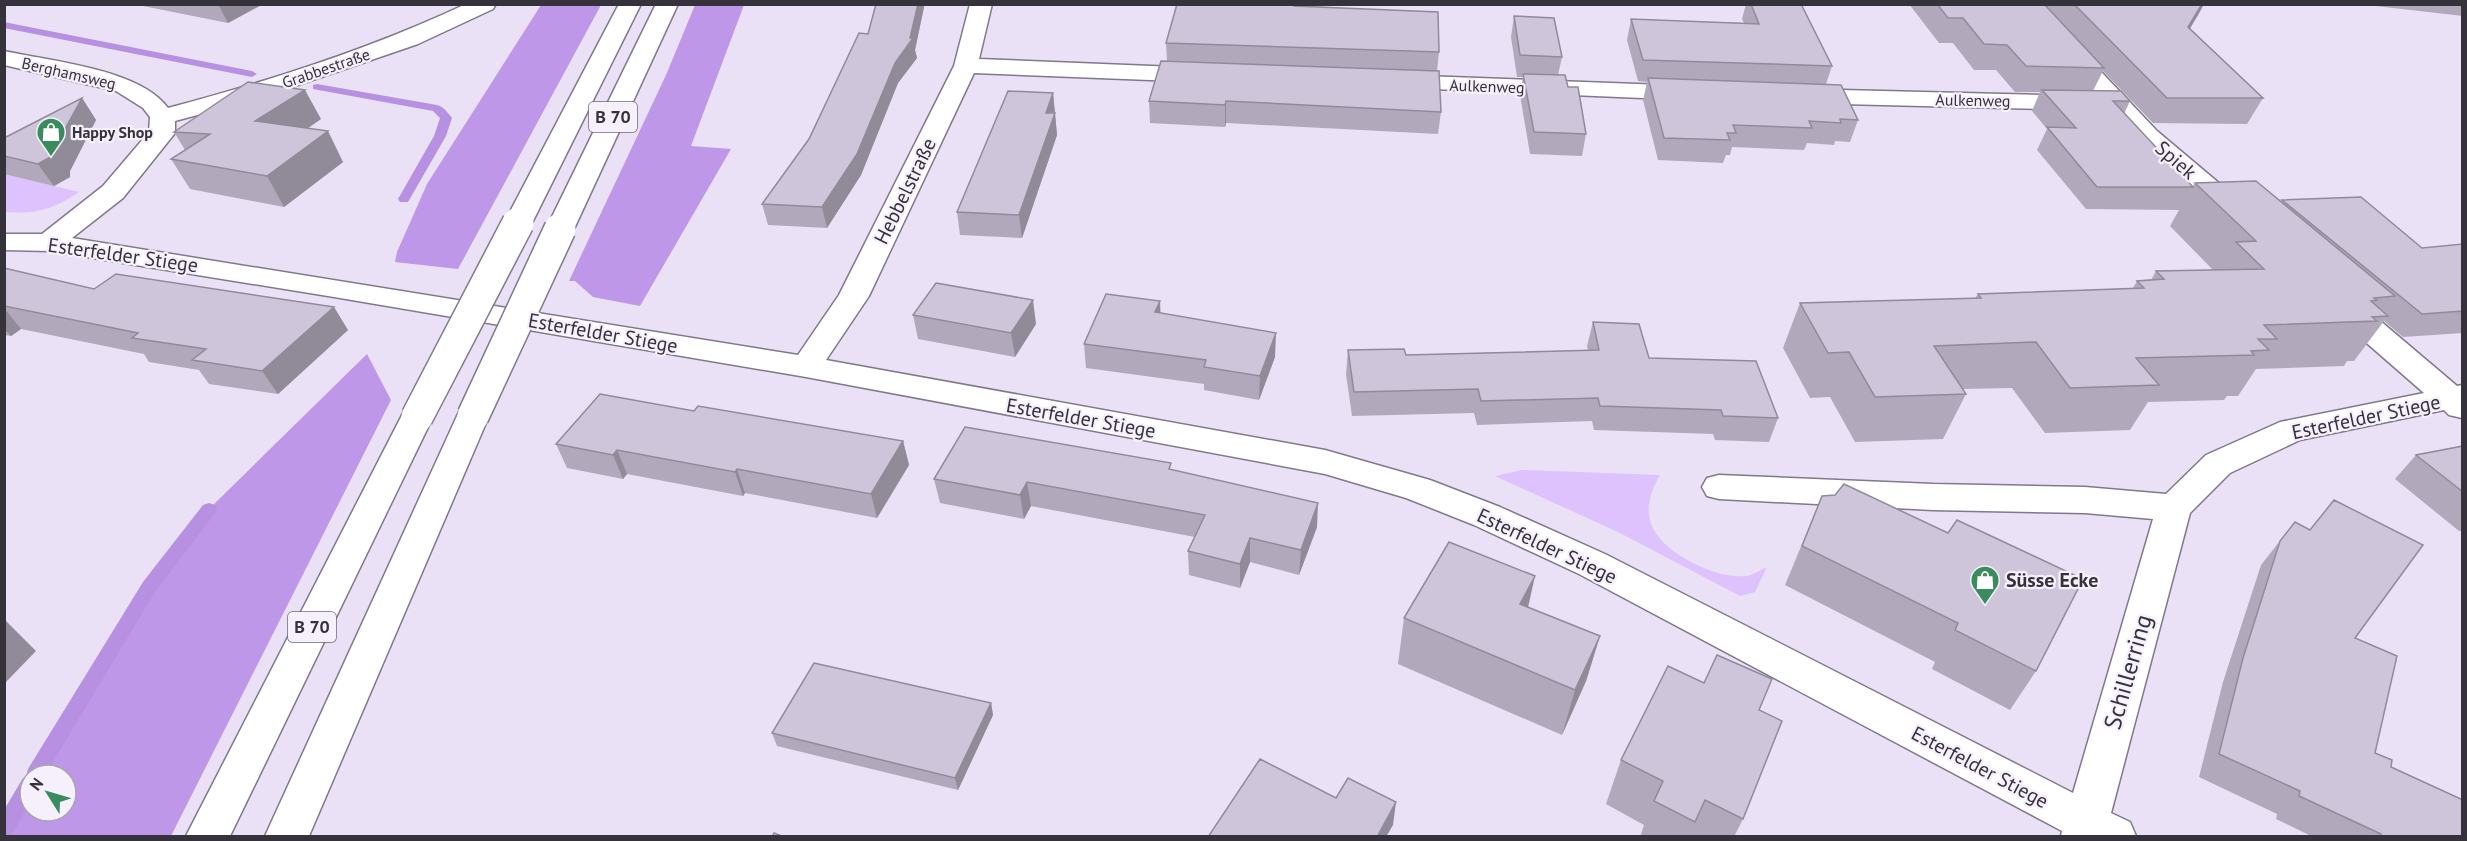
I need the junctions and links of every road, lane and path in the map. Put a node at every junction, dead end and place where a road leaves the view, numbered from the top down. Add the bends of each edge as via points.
1 (485, 4) edge
2 (630, 4) edge
3 (667, 4) edge
4 (981, 4) edge
5 (2024, 4) edge
6 (4, 58) edge
7 (966, 66) junction
8 (1229, 76) edge
9 (1372, 81) edge
10 (1714, 93) edge
11 (1773, 96) edge
12 (2116, 104) junction
13 (162, 117) junction
14 (2253, 227) edge
15 (4, 242) edge
16 (49, 243) junction
17 (2323, 289) edge
18 (806, 367) junction
19 (2458, 401) edge
20 (1719, 487) dead end
21 (2174, 508) junction
22 (2094, 832) edge
23 (208, 837) edge
24 (287, 837) edge

1 - 13 main road, Grabbestraße via 410,39 248,94
2 - 23 main road, B 70, bridge via 417,417
3 - 24 main road, B 70, bridge via 472,416
4 - 7 main road, Hebbelstraße
5 - 12 main road, Spiek
6 - 13 main road, Berghamsweg via 125,86 152,103
7 - 8 main road
7 - 18 main road, Hebbelstraße via 854,296
9 - 10 main road, Aulkenweg
11 - 12 main road, Aulkenweg
12 - 14 main road, Spiek
13 - 16 main road via 162,133 113,192
15 - 16 main road, Esterfelder Stiege
16 - 18 main road, Esterfelder Stiege
17 - 19 main road
18 - 22 main road, Esterfelder Stiege via 1325,462 1418,489 1592,564
19 - 21 main road, Esterfelder Stiege via 2292,430 2218,464
20 - 21 main road via 2085,500
21 - 22 main road, Schillerring

